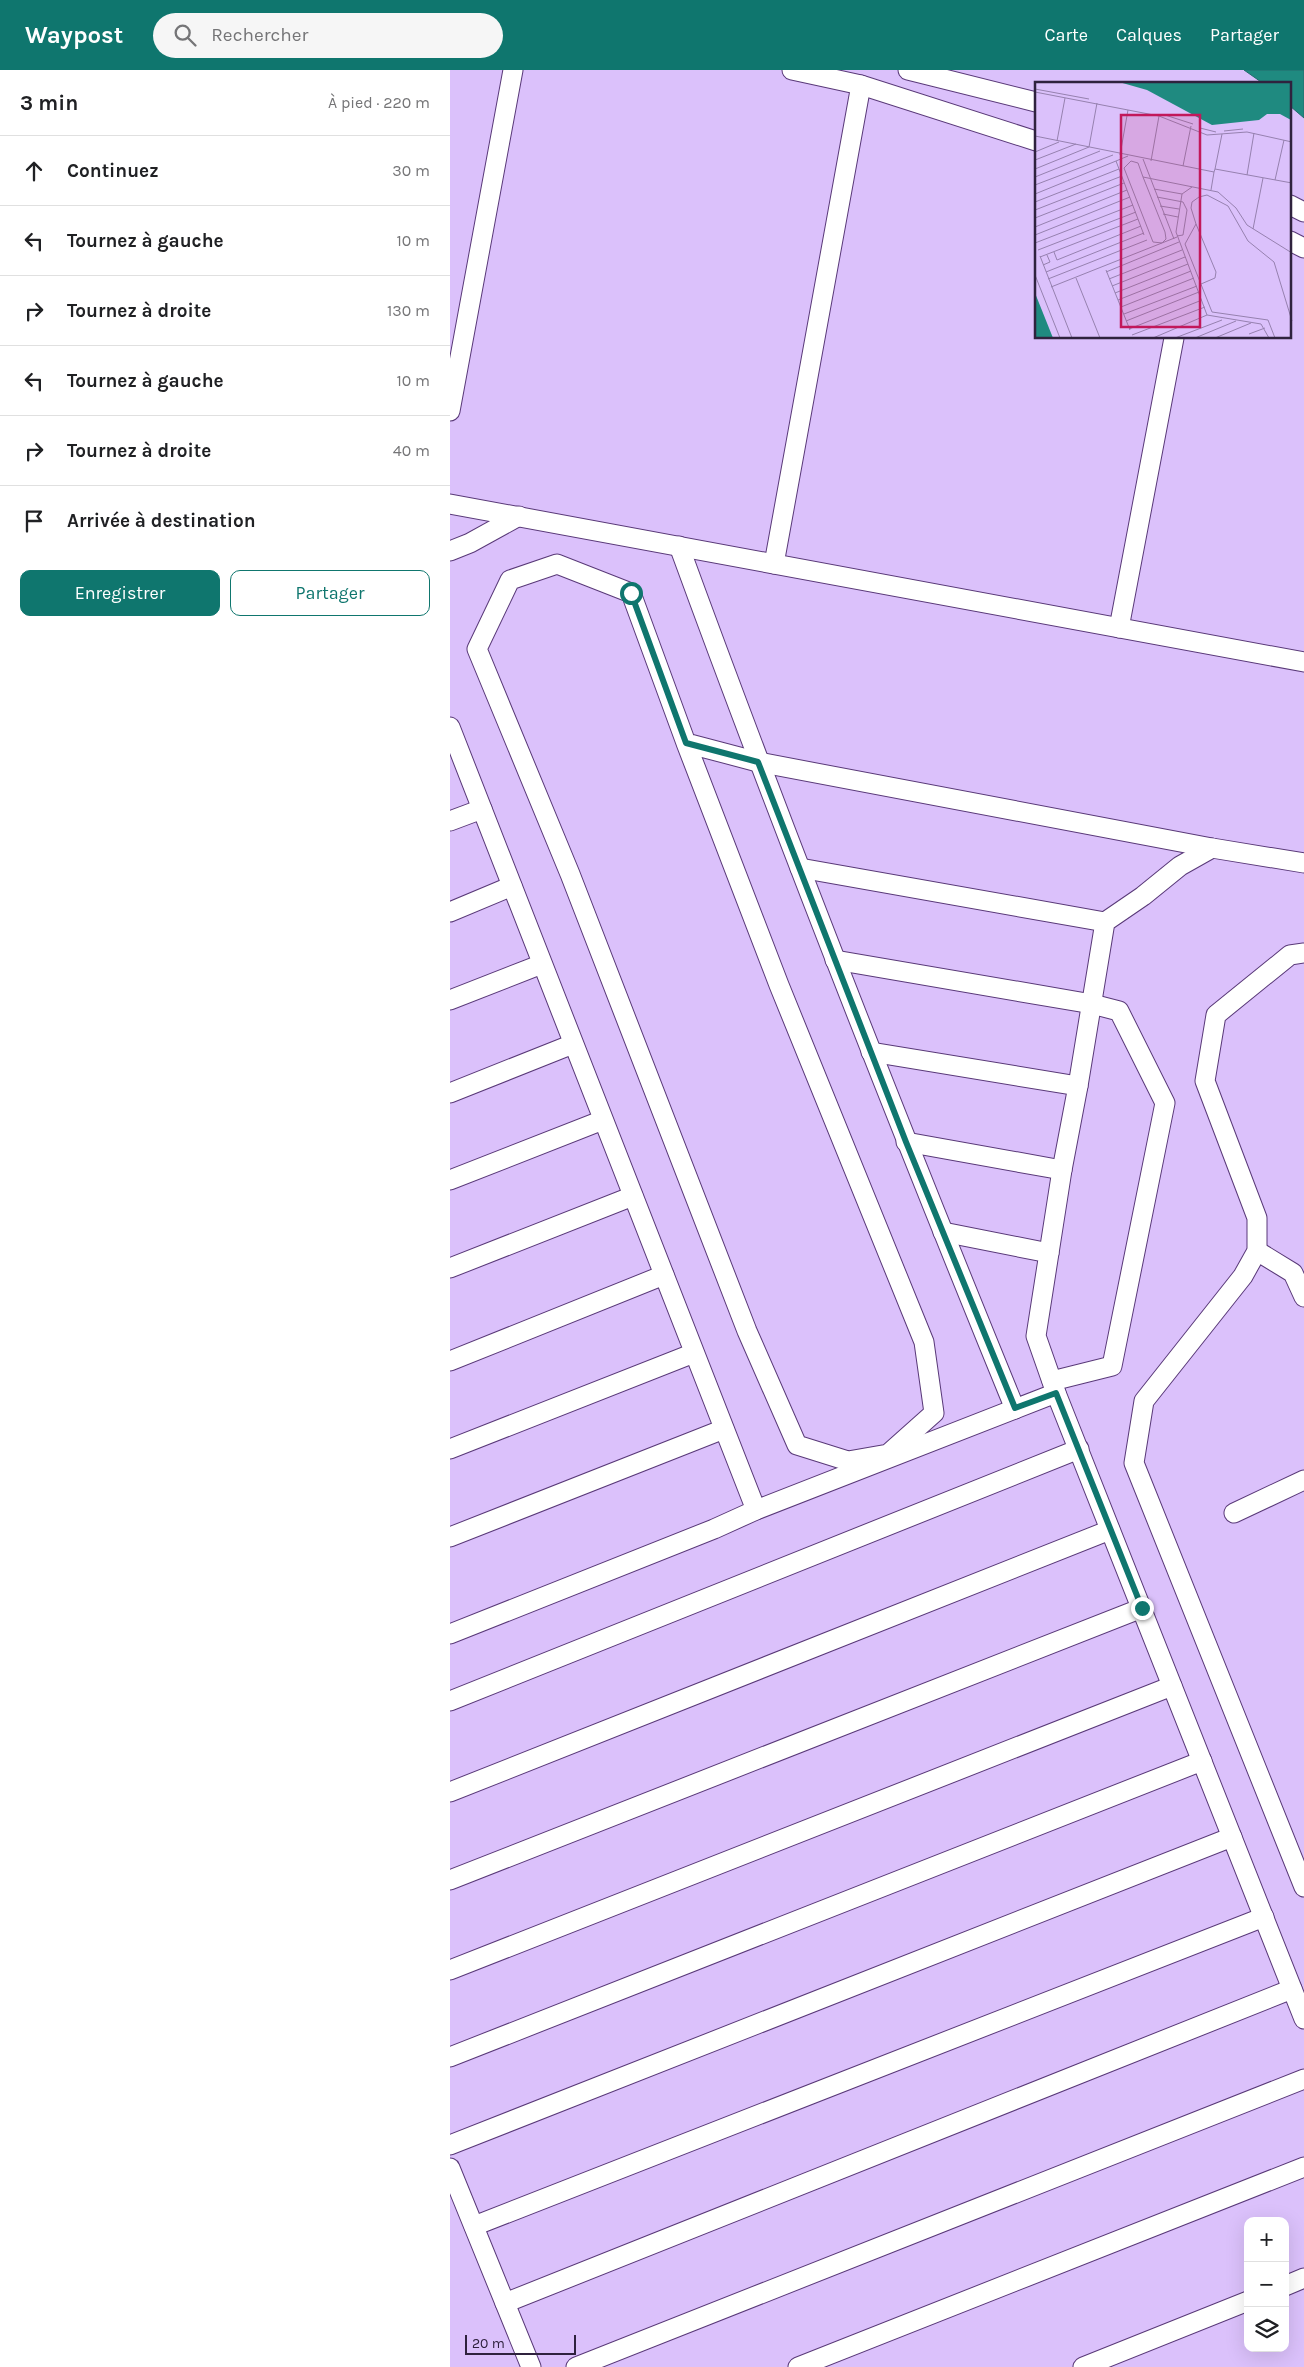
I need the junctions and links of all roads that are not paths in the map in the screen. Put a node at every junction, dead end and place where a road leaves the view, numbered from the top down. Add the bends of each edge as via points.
1 (513, 70) edge
2 (792, 70) edge
3 (908, 70) edge
4 (861, 85) junction
5 (1035, 102) edge
6 (1035, 141) edge
7 (1292, 206) edge
8 (1304, 212) edge
9 (1292, 242) edge
10 (1304, 248) edge
11 (1174, 339) edge
12 (450, 411) edge
13 (450, 504) edge
14 (519, 516) junction
15 (679, 546) junction
16 (450, 551) edge
17 (774, 564) junction
18 (1119, 628) junction
19 (1304, 662) edge
20 (451, 730) edge
21 (686, 743) junction
22 (758, 762) junction
23 (482, 809) junction
24 (450, 821) edge
25 (1212, 848) junction
26 (1304, 863) edge
27 (800, 868) junction
28 (512, 886) junction
29 (450, 912) edge
30 (1105, 922) junction
31 (1304, 953) edge
32 (835, 960) junction
33 (542, 964) junction
34 (450, 1000) edge
35 (1092, 1004) junction
36 (574, 1044) junction
37 (871, 1052) junction
38 (1078, 1086) junction
39 (450, 1093) edge
40 (603, 1120) junction
41 (906, 1142) junction
42 (1062, 1170) junction
43 (450, 1180) edge
44 (633, 1196) junction
45 (943, 1232) junction
46 (1257, 1251) junction
47 (1049, 1253) junction
48 (450, 1268) edge
49 (664, 1275) junction
50 (1304, 1297) edge
51 (694, 1353) junction
52 (450, 1361) edge
53 (1054, 1387) junction
54 (1015, 1408) junction
55 (724, 1429) junction
56 (450, 1449) edge
57 (1078, 1449) junction
58 (1304, 1480) edge
59 (756, 1510) junction
60 (1234, 1513) dead end
61 (1110, 1530) junction
62 (450, 1536) edge
63 (1142, 1608) junction
64 (450, 1634) edge
65 (1172, 1686) junction
66 (450, 1701) edge
67 (1202, 1761) junction
68 (450, 1792) edge
69 (1232, 1838) junction
70 (450, 1880) edge
71 (1304, 1887) edge
72 (1264, 1917) junction
73 (450, 1970) edge
74 (1292, 1989) junction
75 (1304, 2019) edge
76 (450, 2057) edge
77 (1304, 2079) edge
78 (450, 2145) edge
79 (1304, 2167) edge
80 (450, 2168) edge
81 (474, 2226) junction
82 (1304, 2278) edge
83 (1289, 2284) edge
84 (505, 2303) junction
85 (1244, 2303) edge
86 (531, 2367) edge
87 (576, 2367) edge
88 (798, 2367) edge
89 (1083, 2367) edge

1 - 12 lane
2 - 4 lane
3 - 5 lane
4 - 6 lane
4 - 17 lane
7 - 8 lane
9 - 10 lane
11 - 18 lane
13 - 14 lane
14 - 15 lane
14 - 16 lane
15 - 17 lane
15 - 22 lane
17 - 18 lane
18 - 19 lane
20 - 23 lane
21 - 21 lane via 631,593 557,564 510,580 477,649 570,874 747,1331 797,1445 848,1461 888,1454 934,1413 924,1342 778,985
21 - 22 lane
22 - 25 lane
22 - 27 lane
23 - 24 lane
23 - 28 lane
25 - 26 lane
25 - 30 lane via 1180,866
27 - 30 lane
27 - 32 lane
28 - 29 lane
28 - 33 lane
30 - 35 lane
31 - 46 lane via 1290,955 1216,1016 1205,1082 1257,1218
32 - 35 lane
32 - 37 lane
33 - 34 lane
33 - 36 lane
35 - 38 lane
35 - 53 lane via 1119,1011 1165,1103 1112,1366
36 - 39 lane
36 - 40 lane
37 - 38 lane
37 - 41 lane
38 - 42 lane
40 - 43 lane
40 - 44 lane
41 - 42 lane
41 - 45 lane
42 - 47 lane
44 - 48 lane
44 - 49 lane
45 - 47 lane
45 - 54 lane
46 - 50 lane via 1293,1273
46 - 71 lane via 1243,1276 1144,1401 1134,1464
47 - 53 lane via 1036,1336
49 - 51 lane
49 - 52 lane
51 - 55 lane
51 - 56 lane
53 - 54 lane
53 - 57 lane
54 - 59 lane
55 - 59 lane
55 - 62 lane
57 - 61 lane
57 - 66 lane
58 - 60 lane
59 - 64 lane
61 - 63 lane
61 - 68 lane
63 - 65 lane
63 - 70 lane
65 - 67 lane
65 - 73 lane
67 - 69 lane
67 - 76 lane
69 - 72 lane
69 - 78 lane
72 - 74 lane
72 - 81 lane
74 - 75 lane
74 - 84 lane
77 - 87 lane
79 - 88 lane
80 - 81 lane
81 - 84 lane
82 - 83 lane
84 - 86 lane
85 - 89 lane

